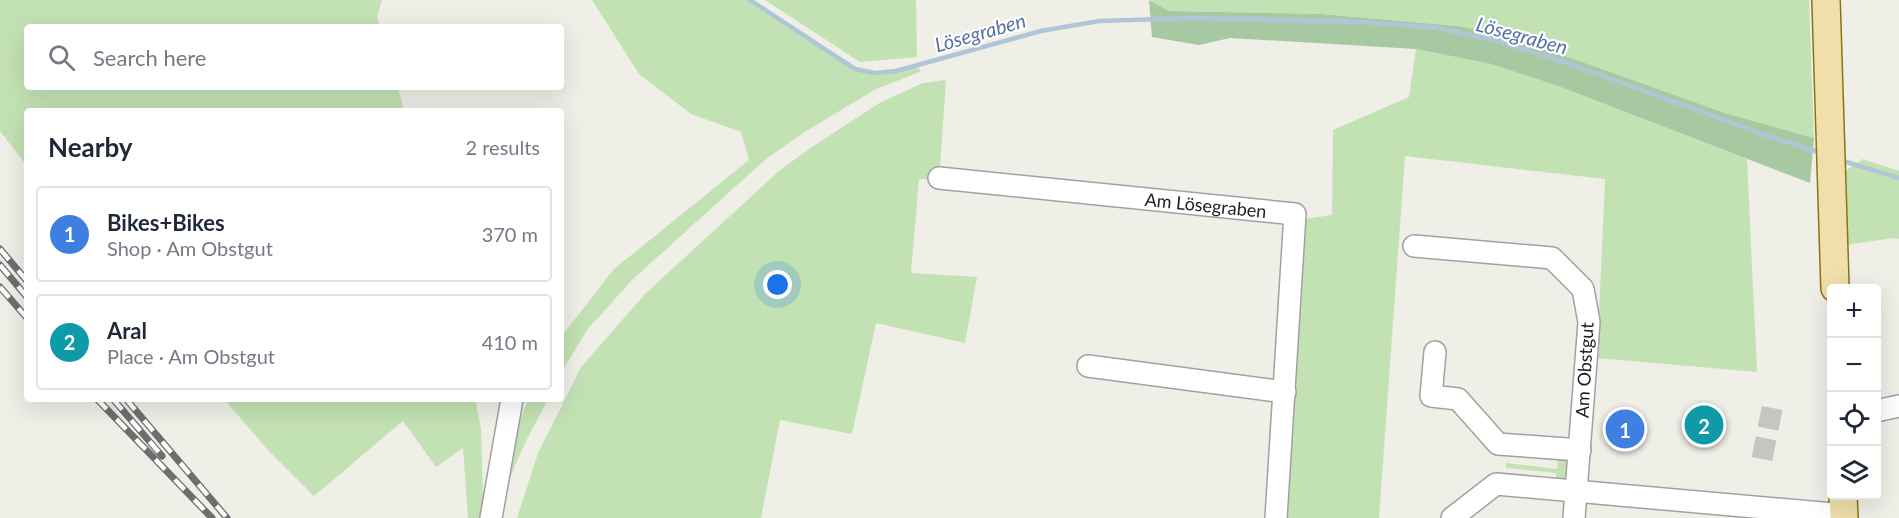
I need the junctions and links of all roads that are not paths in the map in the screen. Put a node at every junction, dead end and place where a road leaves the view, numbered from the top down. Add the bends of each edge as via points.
1 (1826, 0) edge
2 (939, 178) dead end
3 (1414, 246) dead end
4 (1835, 284) edge
5 (1435, 352) dead end
6 (1088, 366) dead end
7 (1285, 392) junction
8 (511, 402) edge
9 (1899, 406) edge
10 (1881, 410) edge
11 (1580, 450) junction
12 (1577, 491) junction
13 (1844, 510) edge
14 (491, 518) edge
15 (1276, 518) edge
16 (1452, 518) edge
17 (1574, 518) edge

1 - 4 main road
2 - 7 street, Am Lösegraben via 980,189 1296,214
3 - 11 street, Am Obstgut via 1552,258 1583,289 1589,322
5 - 11 street via 1431,396 1458,399 1498,444
6 - 7 street
7 - 15 street, Am Lösegraben
8 - 14 street
9 - 10 street
11 - 12 street, Am Obstgut
12 - 13 street
12 - 16 street via 1496,484
12 - 17 street, Am Obstgut

